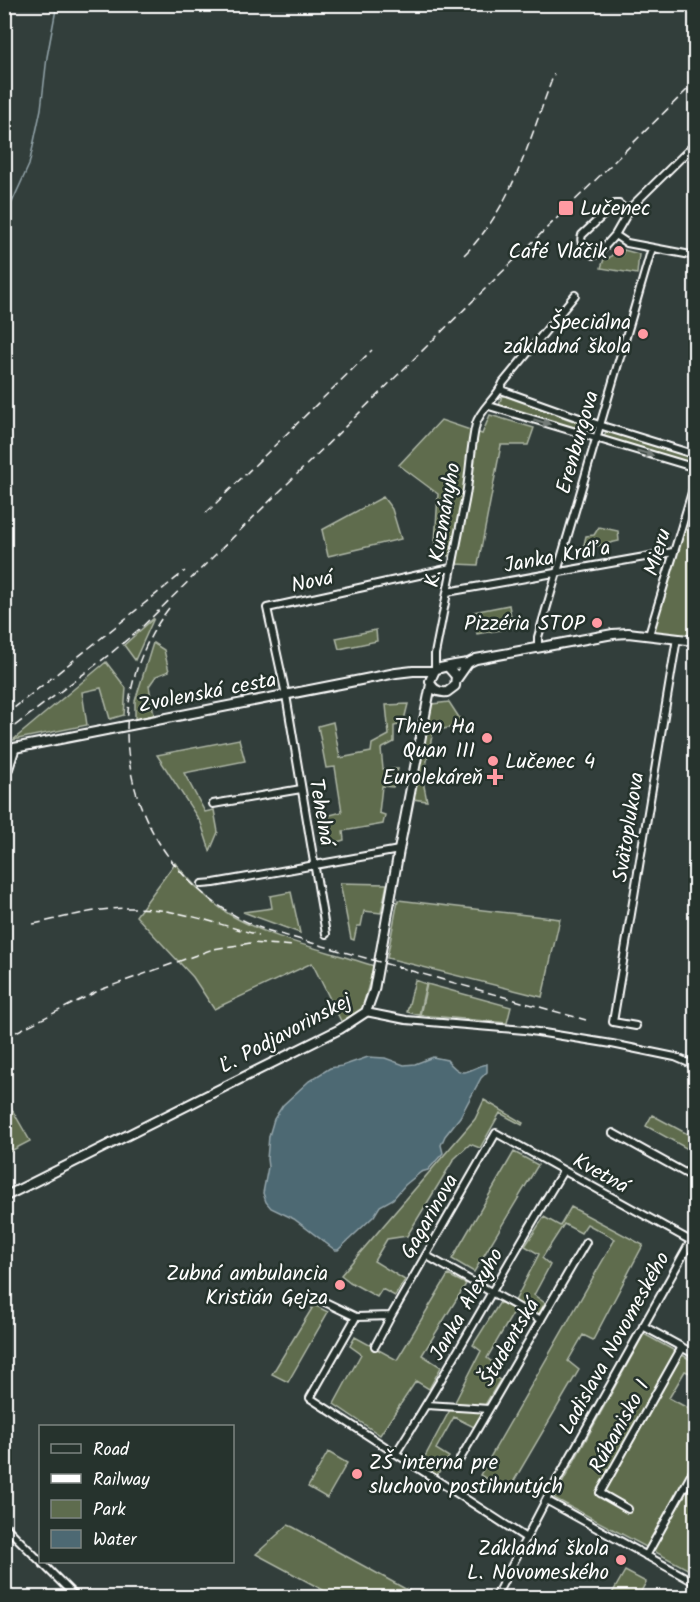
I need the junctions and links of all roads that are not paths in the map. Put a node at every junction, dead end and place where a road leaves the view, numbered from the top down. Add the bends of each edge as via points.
1 (696, 143) edge
2 (627, 211) junction
3 (615, 235) junction
4 (652, 248) junction
5 (696, 256) edge
6 (575, 295) dead end
7 (501, 390) junction
8 (489, 406) junction
9 (599, 425) junction
10 (595, 439) junction
11 (696, 454) edge
12 (696, 468) edge
13 (696, 479) edge
14 (674, 552) junction
15 (451, 568) junction
16 (556, 573) junction
17 (447, 592) junction
18 (649, 635) junction
19 (677, 638) junction
20 (696, 640) edge
21 (538, 646) junction
22 (435, 654) junction
23 (468, 663) junction
24 (446, 667) junction
25 (434, 670) junction
26 (416, 671) junction
27 (456, 680) junction
28 (431, 682) junction
29 (440, 692) junction
30 (286, 695) junction
31 (427, 703) junction
32 (16, 747) junction
33 (4, 750) edge
34 (4, 772) edge
35 (301, 789) junction
36 (213, 804) dead end
37 (399, 850) junction
38 (315, 866) junction
39 (202, 884) dead end
40 (326, 934) dead end
41 (366, 1012) junction
42 (636, 1026) dead end
43 (696, 1066) edge
44 (496, 1133) joint
45 (613, 1133) dead end
46 (563, 1171) junction
47 (696, 1179) edge
48 (4, 1197) edge
49 (696, 1232) edge
50 (691, 1241) junction
51 (585, 1242) dead end
52 (427, 1256) junction
53 (492, 1291) junction
54 (325, 1302) dead end
55 (391, 1316) junction
56 (356, 1317) junction
57 (541, 1320) junction
58 (643, 1326) junction
59 (375, 1346) dead end
60 (682, 1347) junction
61 (696, 1355) edge
62 (427, 1405) junction
63 (489, 1409) junction
64 (396, 1453) junction
65 (460, 1459) dead end
66 (696, 1466) edge
67 (546, 1500) junction
68 (628, 1509) dead end
69 (4, 1525) edge
70 (526, 1538) junction
71 (646, 1556) junction
72 (39, 1559) edge
73 (43, 1563) edge
74 (696, 1583) edge
75 (77, 1598) edge
76 (495, 1598) edge

1 - 2 street
2 - 3 street
2 - 3 street via 615,204 582,235 581,243 591,255 596,255
3 - 4 street via 627,243
4 - 5 street
4 - 9 street, Erenburgova
6 - 7 street, K. Kuzmányho
7 - 8 street, K. Kuzmányho via 493,395
7 - 9 street
8 -> 10 street
8 - 15 street, K. Kuzmányho via 477,422
9 - 10 street, Erenburgova
9 - 11 street
10 -> 12 street
10 - 16 street, Erenburgova
13 - 14 street, Mieru
14 - 16 street, Janka Kráľa
14 - 18 street, Mieru
15 - 17 street, K. Kuzmányho
15 - 30 street, Nová via 267,608
16 - 17 street, Janka Kráľa
16 - 21 street, Erenburgova
17 - 22 street, K. Kuzmányho
18 - 19 street, Zvolenská cesta
18 - 21 street, Zvolenská cesta via 613,633
19 - 20 street, Zvolenská cesta
19 - 42 street, Svätoplukova via 613,1022
21 - 23 street, Zvolenská cesta
22 - 24 street
22 - 25 street, K. Kuzmányho
22 - 26 street via 428,665
23 - 24 street, Zvolenská cesta
23 - 27 street
24 - 25 street, Zvolenská cesta
24 - 27 street via 454,672
25 - 26 street, Zvolenská cesta
25 - 28 street
26 - 28 street
26 - 30 street, Zvolenská cesta
27 - 29 street via 450,690
28 - 29 street
28 - 31 street, Ľ. Podjavorinskej
29 - 31 street
30 - 32 street, Zvolenská cesta
30 - 35 street, Tehelná
31 - 37 street, Ľ. Podjavorinskej
32 - 33 street, Zvolenská cesta
32 - 34 street via 9,769
35 - 36 street
35 - 38 street, Tehelná
37 - 38 street
37 - 41 street, Ľ. Podjavorinskej via 378,974
38 - 39 street
38 - 40 street, Tehelná
41 - 43 street via 406,1020 525,1030 645,1050
41 - 48 street, Ľ. Podjavorinskej via 340,1029
44 - 46 street, Kvetná
44 - 52 street, Gagarinova
45 - 47 street
46 - 50 street, Kvetná
46 - 53 street, Janka Alexyho
49 - 50 street, Ladislava Novomeského
50 - 58 street, Ladislava Novomeského
51 - 57 street, Študentská
52 - 53 street
52 - 55 street, Gagarinova
53 - 57 street
53 - 62 street, Janka Alexyho
54 - 56 street
55 - 56 street
55 - 59 street, Gagarinova
56 - 64 street via 310,1398
57 - 63 street, Študentská
58 - 60 street
58 - 67 street, Ladislava Novomeského
60 - 61 street
60 - 68 street, Rúbanisko I via 600,1493
62 - 63 street
62 - 64 street, Janka Alexyho
63 - 65 street, Študentská
64 - 70 street
66 - 71 street
67 - 70 street, Ladislava Novomeského
67 - 71 street
69 - 72 street
70 - 76 street, Ladislava Novomeského
71 - 74 street
73 - 75 street

